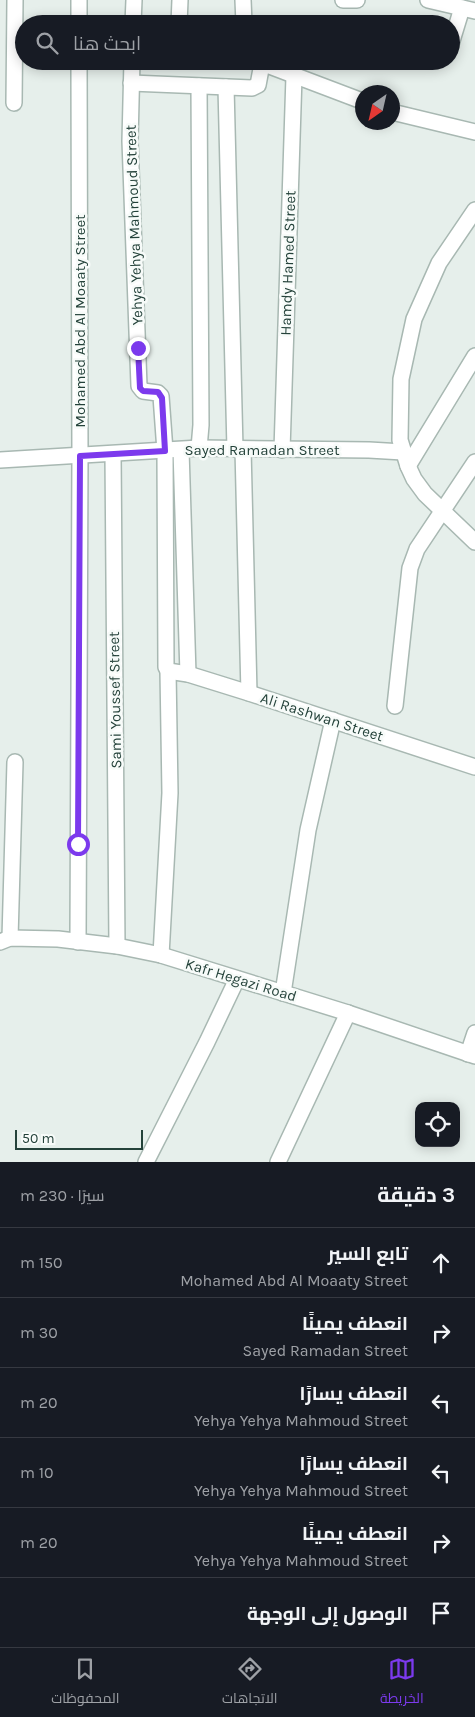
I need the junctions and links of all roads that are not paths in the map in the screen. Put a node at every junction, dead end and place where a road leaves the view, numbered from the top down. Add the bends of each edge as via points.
1 (15, 0) edge
2 (79, 0) edge
3 (134, 0) edge
4 (180, 0) edge
5 (243, 0) edge
6 (343, 0) edge
7 (349, 0) edge
8 (357, 0) edge
9 (428, 0) edge
10 (469, 10) edge
11 (79, 15) edge
12 (133, 15) edge
13 (179, 15) edge
14 (244, 15) edge
15 (460, 27) edge
16 (80, 70) edge
17 (132, 70) edge
18 (260, 70) edge
19 (276, 70) edge
20 (294, 76) junction
21 (131, 83) junction
22 (199, 86) junction
23 (226, 87) junction
24 (355, 99) edge
25 (14, 103) dead end
26 (400, 114) edge
27 (475, 132) edge
28 (475, 210) edge
29 (475, 356) edge
30 (199, 448) junction
31 (239, 449) junction
32 (181, 450) junction
33 (282, 450) junction
34 (165, 451) junction
35 (112, 454) junction
36 (80, 456) junction
37 (406, 459) junction
38 (0, 460) edge
39 (475, 462) edge
40 (444, 510) junction
41 (475, 542) edge
42 (168, 671) junction
43 (188, 674) junction
44 (249, 693) junction
45 (395, 706) dead end
46 (332, 720) junction
47 (15, 762) dead end
48 (475, 767) edge
49 (5, 940) edge
50 (78, 942) junction
51 (117, 946) junction
52 (161, 955) junction
53 (237, 979) junction
54 (283, 993) junction
55 (348, 1013) junction
56 (475, 1033) edge
57 (472, 1055) edge
58 (146, 1162) edge
59 (278, 1162) edge

1 - 25 street
2 - 11 street
3 - 12 street
4 - 13 street
5 - 14 street
6 - 7 street
7 - 8 street
9 - 10 street
10 - 15 street
16 - 36 street, Mohamed Abd Al Moaaty Street
17 - 21 street, Yehya Yehya Mahmoud Street
18 - 23 street via 256,87
19 - 20 street
20 - 24 street
20 - 33 street, Hamdy Hamed Street
21 - 22 street
21 - 34 street, Yehya Yehya Mahmoud Street via 130,141 140,386 143,391 158,392 162,396
22 - 23 street
22 - 30 street via 202,425
23 - 31 street
26 - 27 street
28 - 37 street via 439,263 414,319 400,379 400,440
29 - 37 street
30 - 31 street, Sayed Ramadan Street
30 - 32 street, Sayed Ramadan Street
31 - 33 street, Sayed Ramadan Street
31 - 44 street
32 - 34 street, Sayed Ramadan Street
32 - 43 street
33 - 37 street, Sayed Ramadan Street
34 - 35 street, Sayed Ramadan Street
34 - 42 street, Yehya Yehya Mahmoud Street
35 - 36 street, Sayed Ramadan Street
35 - 51 street, Sami Youssef Street
36 - 38 street, Sayed Ramadan Street
36 - 50 street, Mohamed Abd Al Moaaty Street
37 - 40 street via 414,479
39 - 40 street
40 - 41 street
40 - 45 street via 417,549 410,568
42 - 43 street, Ali Rashwan Street
42 - 52 street, Yehya Yehya Mahmoud Street via 170,793
43 - 44 street, Ali Rashwan Street
44 - 46 street, Ali Rashwan Street
46 - 48 street, Ali Rashwan Street
46 - 54 street via 308,830
47 - 49 street
49 - 50 street, Kafr Hegazi Road
50 - 51 street, Kafr Hegazi Road
51 - 52 street, Kafr Hegazi Road
52 - 53 street, Kafr Hegazi Road
53 - 54 street, Kafr Hegazi Road
53 - 58 street
54 - 55 street, Kafr Hegazi Road
55 - 57 street, Kafr Hegazi Road
55 - 59 street
56 - 57 street

